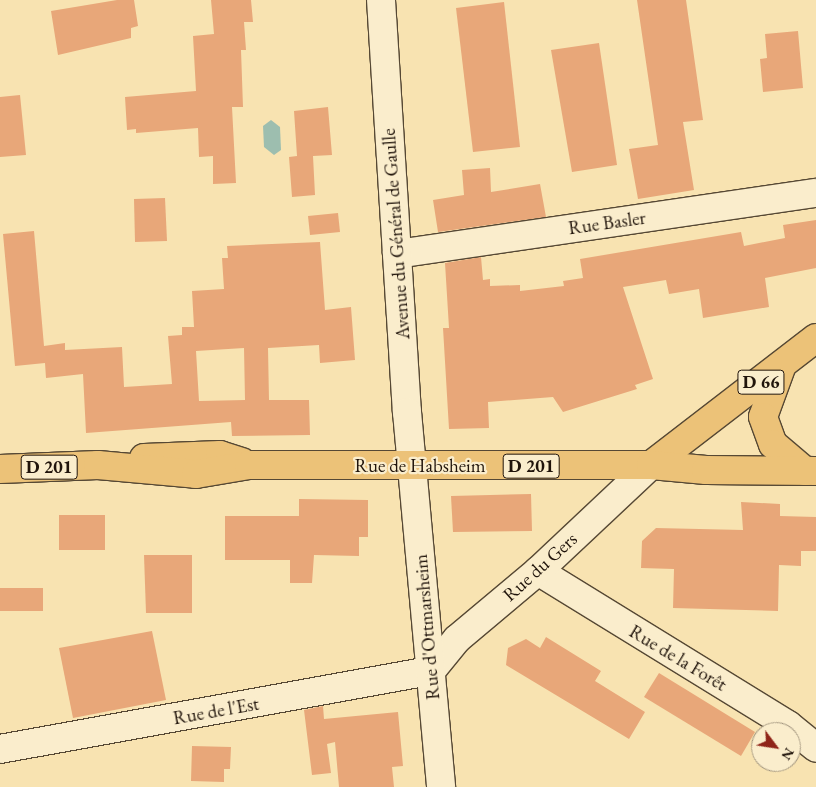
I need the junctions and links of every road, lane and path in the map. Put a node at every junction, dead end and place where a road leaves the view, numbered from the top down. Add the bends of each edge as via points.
1 (382, 0) edge
2 (816, 193) edge
3 (398, 254) junction
4 (816, 338) edge
5 (782, 365) junction
6 (650, 465) junction
7 (412, 467) junction
8 (0, 469) edge
9 (811, 470) edge
10 (538, 571) junction
11 (431, 671) junction
12 (816, 748) edge
13 (0, 749) edge
14 (441, 787) edge

1 - 3 street, Avenue du Général de Gaulle
2 - 3 street, Rue Basler
3 - 7 street, Avenue du Général de Gaulle
4 - 5 main road, D 66
5 - 6 main road, D 66
5 - 9 main road, D 66 via 764,417 773,444
6 - 7 main road, Rue de Habsheim / D 201
6 - 9 main road, D 201 via 706,470
6 - 10 street, Rue du Gers
7 - 8 main road, Rue de Habsheim / D 201 via 249,465 220,455 189,454 98,465
7 - 11 street, Rue d'Ottmarsheim
10 - 11 street, Rue du Gers via 457,639
10 - 12 street, Rue de la Forêt via 788,725
11 - 13 street, Rue de l'Est
11 - 14 street, Rue d'Ottmarsheim

